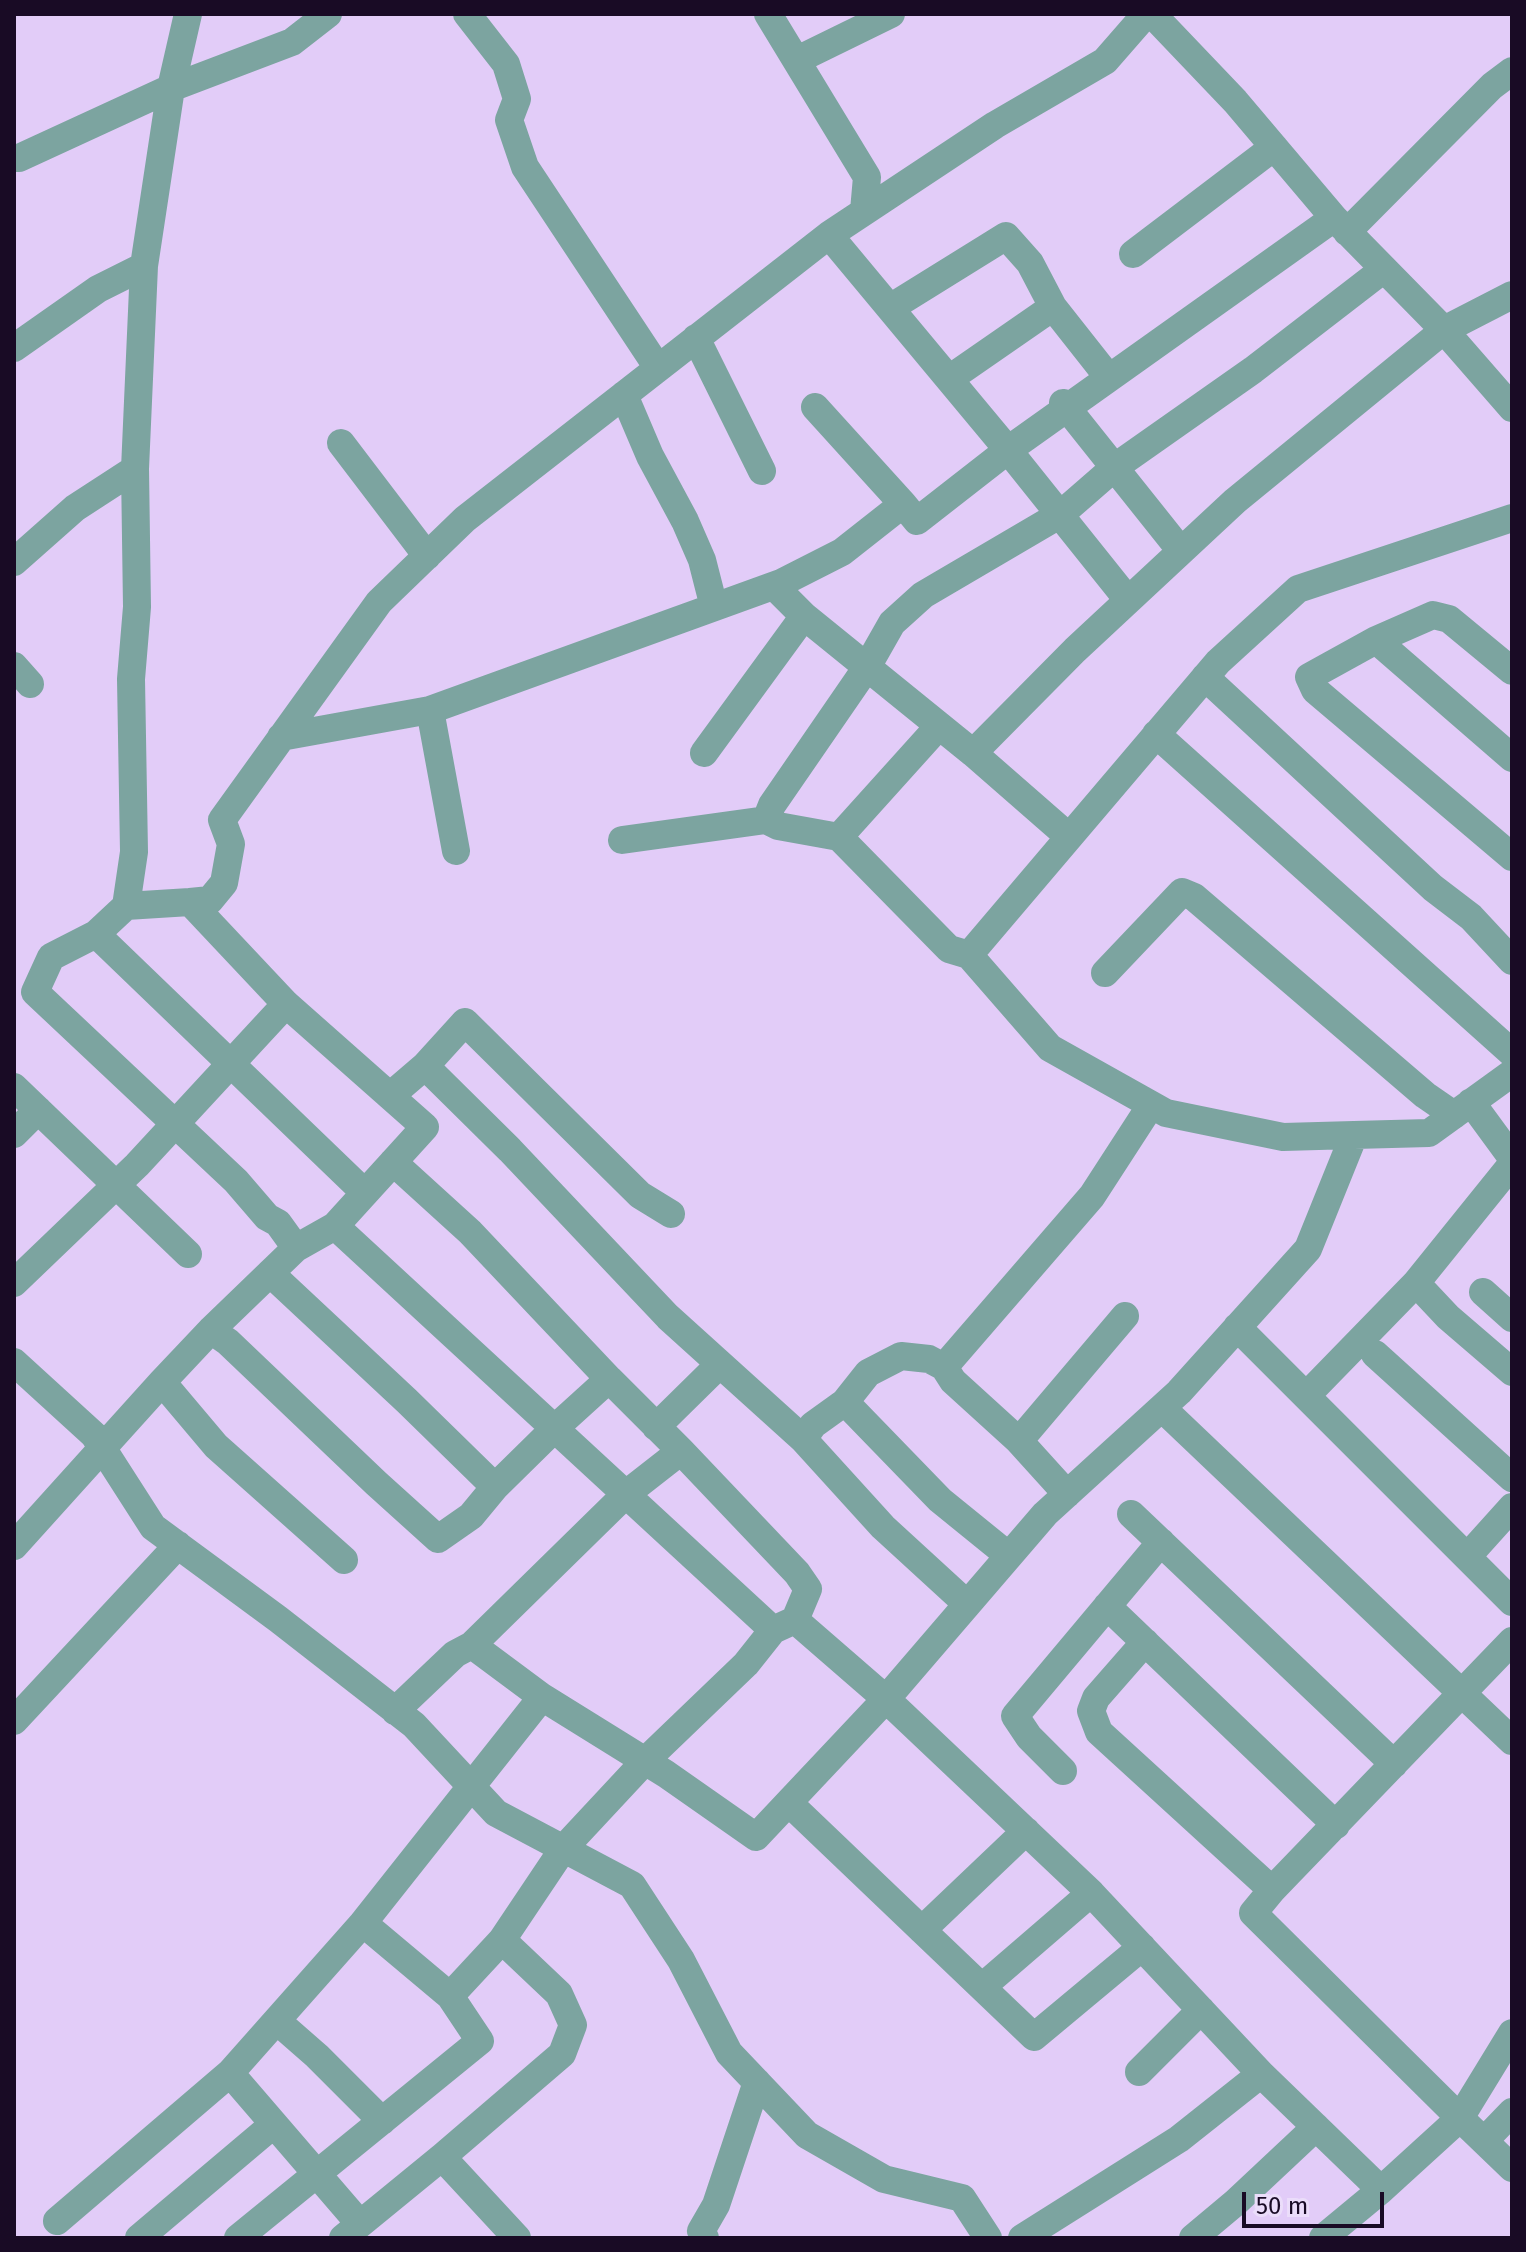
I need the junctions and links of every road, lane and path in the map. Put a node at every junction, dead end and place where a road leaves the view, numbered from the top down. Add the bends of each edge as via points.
1 (188, 14) edge
2 (328, 14) edge
3 (467, 14) edge
4 (768, 14) edge
5 (891, 14) edge
6 (1149, 14) edge
7 (797, 60) junction
8 (1512, 71) edge
9 (171, 88) junction
10 (1274, 147) junction
11 (14, 158) edge
12 (864, 211) junction
13 (1340, 225) junction
14 (829, 235) junction
15 (1133, 254) dead end
16 (144, 266) junction
17 (1384, 269) junction
18 (1512, 295) edge
19 (1053, 307) junction
20 (890, 308) junction
21 (1444, 330) junction
22 (696, 338) junction
23 (14, 348) edge
24 (658, 368) junction
25 (1109, 378) junction
26 (949, 379) junction
27 (624, 395) junction
28 (1065, 405) junction
29 (815, 407) dead end
30 (1512, 408) edge
31 (341, 443) dead end
32 (1008, 450) junction
33 (1115, 467) junction
34 (135, 469) junction
35 (762, 471) dead end
36 (903, 504) junction
37 (1061, 514) junction
38 (1508, 526) edge
39 (1181, 551) junction
40 (427, 556) junction
41 (14, 562) edge
42 (774, 586) junction
43 (1128, 600) junction
44 (714, 607) junction
45 (804, 616) junction
46 (1376, 640) junction
47 (867, 667) junction
48 (1512, 671) edge
49 (1205, 677) junction
50 (430, 710) junction
51 (939, 726) junction
52 (1156, 734) junction
53 (281, 737) junction
54 (704, 753) dead end
55 (973, 753) junction
56 (1512, 758) edge
57 (766, 820) junction
58 (1068, 836) junction
59 (839, 837) junction
60 (622, 840) dead end
61 (456, 851) dead end
62 (1512, 857) edge
63 (190, 902) junction
64 (126, 906) junction
65 (96, 934) junction
66 (969, 955) junction
67 (1512, 961) edge
68 (1105, 973) dead end
69 (286, 1004) junction
70 (1512, 1053) edge
71 (231, 1064) junction
72 (425, 1066) junction
73 (1512, 1073) edge
74 (14, 1087) edge
75 (390, 1096) junction
76 (1151, 1105) junction
77 (1462, 1109) junction
78 (38, 1110) junction
79 (175, 1124) junction
80 (14, 1134) edge
81 (1354, 1135) junction
82 (1512, 1161) edge
83 (393, 1162) junction
84 (116, 1185) junction
85 (365, 1193) junction
86 (671, 1214) dead end
87 (335, 1226) junction
88 (296, 1248) junction
89 (188, 1254) dead end
90 (270, 1273) junction
91 (14, 1283) edge
92 (1416, 1283) junction
93 (1483, 1292) dead end
94 (1125, 1316) dead end
95 (1512, 1318) edge
96 (1237, 1327) junction
97 (211, 1330) junction
98 (1375, 1354) dead end
99 (720, 1364) junction
100 (944, 1367) junction
101 (1512, 1372) edge
102 (18, 1375) edge
103 (609, 1379) junction
104 (162, 1382) junction
105 (1306, 1396) junction
106 (845, 1402) junction
107 (1162, 1408) junction
108 (656, 1427) junction
109 (555, 1428) junction
110 (803, 1439) junction
111 (1019, 1441) junction
112 (103, 1449) junction
113 (681, 1451) junction
114 (1512, 1478) edge
115 (495, 1487) junction
116 (626, 1494) junction
117 (1067, 1494) junction
118 (1512, 1507) edge
119 (1131, 1514) dead end
120 (1161, 1542) junction
121 (178, 1545) junction
122 (14, 1546) edge
123 (1009, 1556) junction
124 (1467, 1557) junction
125 (344, 1560) dead end
126 (1512, 1602) edge
127 (967, 1604) junction
128 (1107, 1606) junction
129 (784, 1625) junction
130 (1512, 1641) edge
131 (1145, 1642) junction
132 (472, 1645) junction
133 (1463, 1694) junction
134 (542, 1697) junction
135 (886, 1699) junction
136 (395, 1711) junction
137 (14, 1721) edge
138 (1512, 1741) edge
139 (645, 1761) junction
140 (1394, 1764) junction
141 (1063, 1771) dead end
142 (471, 1786) junction
143 (789, 1803) junction
144 (1336, 1825) junction
145 (1026, 1831) junction
146 (563, 1849) junction
147 (1272, 1890) junction
148 (1091, 1893) junction
149 (363, 1923) junction
150 (922, 1930) junction
151 (502, 1940) junction
152 (1142, 1947) junction
153 (982, 1987) junction
154 (450, 1996) junction
155 (1201, 2010) junction
156 (277, 2021) junction
157 (1512, 2033) edge
158 (1139, 2072) dead end
159 (230, 2073) junction
160 (1261, 2074) junction
161 (757, 2082) junction
162 (1512, 2112) edge
163 (1460, 2118) junction
164 (382, 2121) junction
165 (274, 2124) junction
166 (1316, 2127) junction
167 (1484, 2141) junction
168 (442, 2157) junction
169 (1512, 2168) edge
170 (317, 2174) junction
171 (1381, 2190) junction
172 (57, 2221) dead end
173 (352, 2231) edge
174 (1326, 2237) edge
175 (139, 2238) edge
176 (238, 2238) edge
177 (517, 2238) edge
178 (705, 2238) edge
179 (988, 2238) edge
180 (1022, 2238) edge
181 (1193, 2238) edge

1 - 9 street
2 - 9 street via 292,42
3 - 24 street via 506,64 517,99 509,120 525,167
4 - 7 street
5 - 7 street
6 - 10 street
6 - 12 street via 1105,61
7 - 12 street via 867,177
8 - 13 street
9 - 11 street
9 - 16 street
10 - 13 street
10 - 15 street
12 - 14 street
13 - 17 street
13 - 25 street
14 - 20 street
14 - 22 street
16 - 23 street via 98,289
16 - 34 street
17 - 21 street
17 - 33 street
18 - 21 street
19 - 20 street via 1030,263 1006,236
19 - 25 street
19 - 26 street
20 - 26 street
21 - 30 street
21 - 39 street
22 - 24 street
22 - 35 street
24 - 27 street
25 - 28 street
26 - 32 street
27 - 40 street via 465,519
27 - 44 street via 702,560
28 - 32 street
28 - 33 street
29 - 36 street
31 - 40 street
32 - 36 street via 917,521
32 - 37 street
33 - 37 street
33 - 39 street
34 - 41 street via 75,508
34 - 64 street via 134,852
36 - 42 street via 842,552
37 - 43 street
37 - 47 street via 923,595 892,623
38 - 49 street via 1298,589
39 - 43 street
40 - 53 street via 379,602
42 - 44 street
42 - 45 street
43 - 55 street
44 - 50 street
45 - 47 street
45 - 54 street
46 - 48 street via 1433,615 1449,619
46 - 56 street
46 - 62 street via 1309,677 1315,690
47 - 51 street
47 - 57 street
49 - 52 street
49 - 67 street via 1471,917
50 - 53 street
50 - 61 street
51 - 55 street
51 - 59 street
52 - 58 street
52 - 70 street
53 - 63 street via 222,820 231,844 224,883 210,900
55 - 58 street
57 - 59 street
57 - 60 street
58 - 66 street
59 - 66 street via 949,949
63 - 64 street
63 - 69 street
64 - 65 street
65 - 71 street
65 - 79 street via 51,957 35,992
66 - 76 street via 1050,1048
68 - 77 street via 1182,892 1425,1095
69 - 71 street
69 - 75 street
71 - 79 street
71 - 85 street
72 - 75 street
72 - 86 street via 465,1022 640,1195
72 - 99 street
73 - 77 street
74 - 78 street
75 - 83 street via 425,1127
76 - 81 street via 1166,1113 1283,1137
76 - 100 street via 1092,1196
77 - 81 street via 1429,1133
77 - 82 street
78 - 80 street
78 - 84 street
79 - 84 street
79 - 88 street via 278,1223
81 - 96 street via 1308,1249
82 - 92 street
83 - 85 street
83 - 103 street via 470,1232
84 - 89 street
84 - 91 street
85 - 87 street
87 - 88 street
87 - 109 street
88 - 90 street
90 - 97 street
90 - 115 street
92 - 101 street
92 - 105 street
93 - 95 street
94 - 111 street
96 - 105 street
96 - 107 street
97 - 104 street
97 - 115 street via 438,1539 471,1516
98 - 114 street
99 - 108 street
99 - 110 street
100 - 106 street via 929,1359 901,1356 868,1373
100 - 111 street
102 - 112 street via 94,1435
103 - 108 street
103 - 109 street
104 - 112 street
104 - 125 street via 216,1446
105 - 124 street
106 - 110 street
106 - 123 street via 940,1500
107 - 117 street
107 - 133 street
108 - 113 street
109 - 115 street
109 - 116 street
110 - 127 street via 883,1527
111 - 117 street
112 - 121 street via 153,1527
112 - 122 street
113 - 116 street
113 - 129 street via 808,1589
116 - 129 street
116 - 132 street
117 - 123 street
118 - 124 street
119 - 120 street
120 - 128 street
120 - 140 street
121 - 136 street
121 - 137 street
123 - 127 street
124 - 126 street
127 - 135 street
128 - 131 street
128 - 141 street via 1015,1716
129 - 135 street
129 - 139 street
130 - 133 street
131 - 144 street
131 - 147 street via 1096,1698 1091,1711 1099,1732
132 - 134 street
132 - 136 street via 455,1654
133 - 138 street
133 - 140 street
134 - 139 street
134 - 142 street
135 - 143 street
135 - 145 street
136 - 142 street
139 - 143 street via 756,1837
139 - 146 street
140 - 144 street
142 - 146 street via 496,1813
142 - 149 street
143 - 150 street
144 - 147 street
145 - 148 street
145 - 150 street
146 - 151 street
146 - 161 street via 632,1885 681,1960 729,2053
147 - 163 street via 1253,1913
148 - 152 street
148 - 153 street
149 - 154 street
149 - 156 street
150 - 153 street
151 - 154 street
151 - 168 street via 559,1994 573,2025 562,2054
152 - 153 street via 1034,2037
152 - 155 street
154 - 164 street via 480,2041
155 - 158 street
155 - 160 street
156 - 159 street
156 - 164 street
157 - 163 street
159 - 165 street
159 - 172 street
160 - 166 street
160 - 180 street via 1179,2139
161 - 178 street via 716,2205 701,2231
161 - 179 street via 807,2135 884,2179 962,2198
162 - 167 street
163 - 167 street
163 - 171 street
164 - 170 street
165 - 170 street
165 - 175 street
166 - 171 street
166 - 181 street
167 - 169 street
168 - 173 street
168 - 177 street
170 - 173 street
170 - 176 street
171 - 174 street

